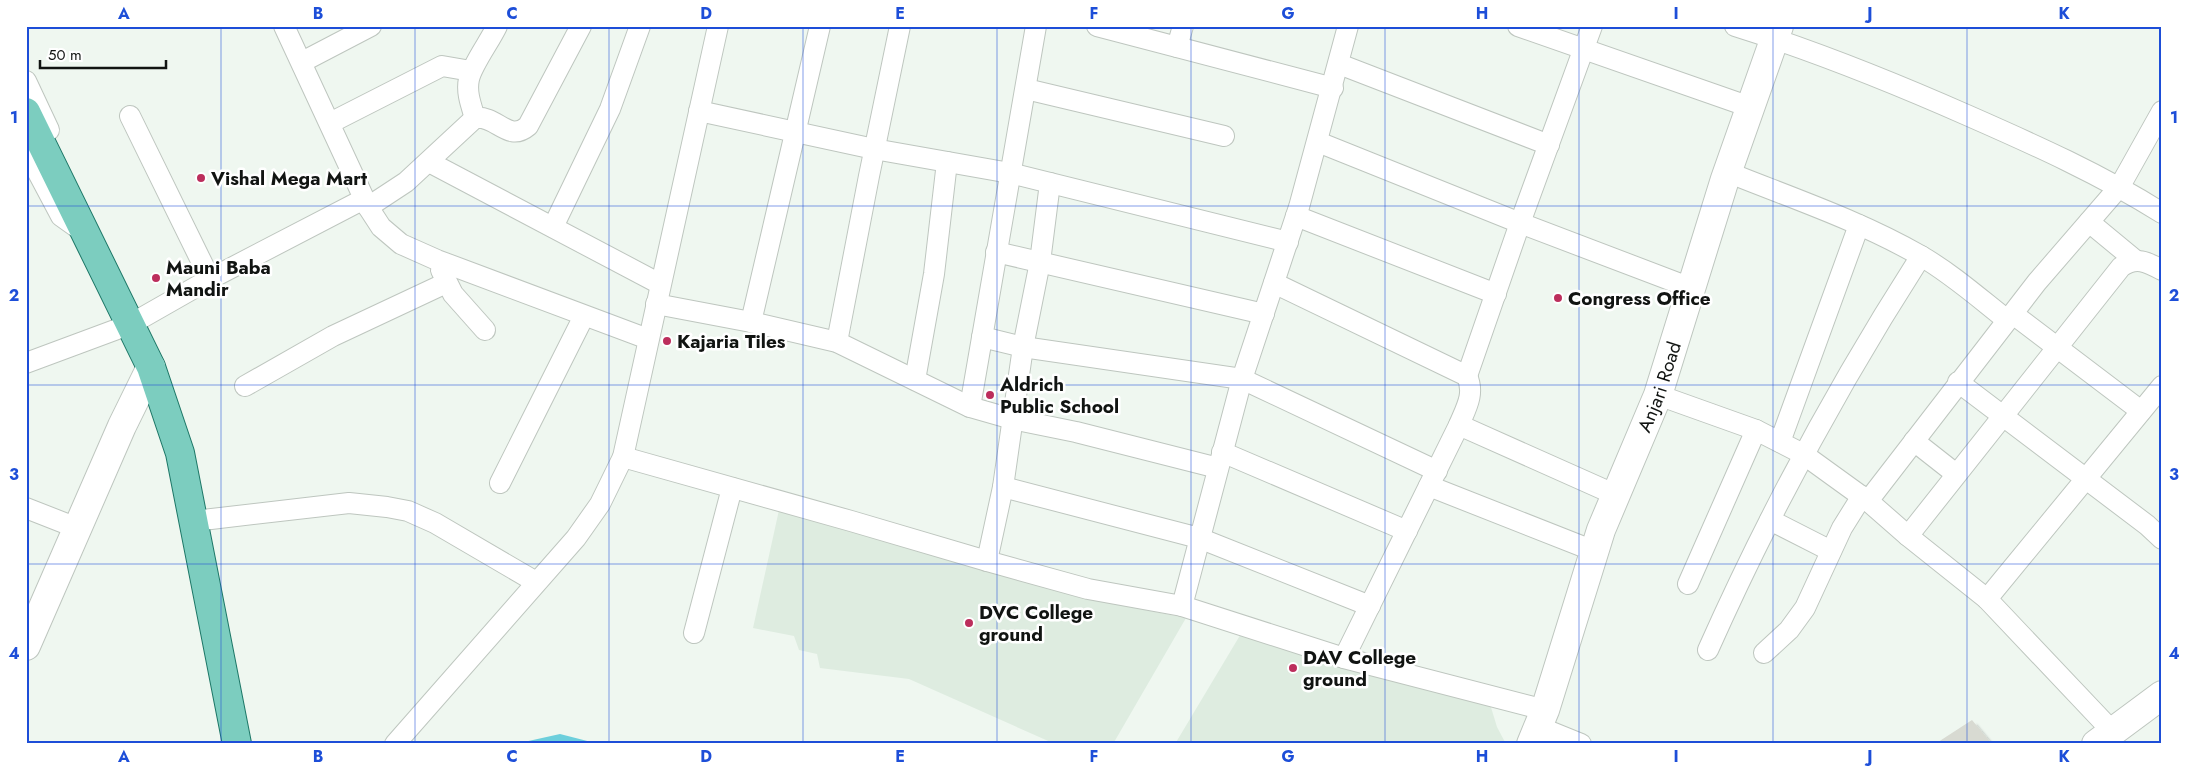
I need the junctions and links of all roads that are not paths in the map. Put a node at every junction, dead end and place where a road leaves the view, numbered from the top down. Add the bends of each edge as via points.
1 (284, 26) edge
2 (371, 26) edge
3 (497, 26) edge
4 (581, 26) edge
5 (640, 26) edge
6 (718, 26) edge
7 (820, 26) edge
8 (900, 26) edge
9 (1036, 26) edge
10 (1183, 26) edge
11 (1348, 26) edge
12 (1518, 26) edge
13 (1592, 26) edge
14 (1735, 26) edge
15 (1102, 27) edge
16 (1776, 32) edge
17 (1177, 47) junction
18 (1584, 49) junction
19 (302, 62) junction
20 (1339, 64) junction
21 (471, 71) junction
22 (26, 81) edge
23 (1333, 88) junction
24 (1026, 89) junction
25 (1750, 107) junction
26 (699, 110) junction
27 (26, 112) edge
28 (130, 116) dead end
29 (474, 118) junction
30 (2160, 118) edge
31 (330, 123) junction
32 (796, 134) junction
33 (1224, 136) dead end
34 (1318, 142) junction
35 (1549, 145) junction
36 (874, 149) junction
37 (26, 150) edge
38 (429, 162) junction
39 (947, 162) junction
40 (1010, 172) junction
41 (1727, 172) junction
42 (1050, 182) junction
43 (2120, 186) junction
44 (366, 203) junction
45 (2162, 213) edge
46 (1296, 216) junction
47 (2089, 222) junction
48 (1520, 223) junction
49 (1859, 225) junction
50 (553, 227) junction
51 (84, 228) junction
52 (1288, 242) junction
53 (996, 252) junction
54 (1921, 256) junction
55 (437, 260) junction
56 (2136, 260) junction
57 (1040, 262) junction
58 (2162, 270) edge
59 (210, 279) junction
60 (446, 283) junction
61 (1274, 283) junction
62 (660, 284) junction
63 (1692, 288) junction
64 (1496, 294) junction
65 (656, 304) junction
66 (1264, 314) junction
67 (584, 316) junction
68 (2007, 320) junction
69 (751, 322) junction
70 (131, 324) junction
71 (485, 330) dead end
72 (982, 338) junction
73 (648, 340) junction
74 (837, 342) junction
75 (1023, 347) junction
76 (2057, 347) junction
77 (26, 363) edge
78 (151, 368) junction
79 (1467, 376) junction
80 (1242, 379) junction
81 (914, 380) junction
82 (1958, 382) junction
83 (245, 386) dead end
84 (2162, 386) edge
85 (1658, 395) junction
86 (970, 407) junction
87 (2142, 411) junction
88 (2002, 416) junction
89 (1012, 419) junction
90 (1459, 425) junction
91 (1756, 430) junction
92 (1914, 441) junction
93 (1780, 442) junction
94 (1803, 454) junction
95 (623, 457) junction
96 (1220, 460) junction
97 (1956, 474) junction
98 (1433, 478) junction
99 (2085, 479) junction
100 (500, 483) dead end
101 (1003, 487) junction
102 (732, 488) junction
103 (1616, 495) junction
104 (1865, 498) junction
105 (26, 508) edge
106 (194, 520) junction
107 (1770, 520) junction
108 (78, 528) junction
109 (1407, 531) junction
110 (1908, 536) junction
111 (1199, 538) junction
112 (2162, 538) edge
113 (1594, 550) junction
114 (1831, 551) junction
115 (987, 561) junction
116 (536, 582) junction
117 (1688, 584) dead end
118 (1987, 599) junction
119 (1182, 606) junction
120 (1370, 606) junction
121 (694, 632) dead end
122 (26, 646) edge
123 (1708, 650) dead end
124 (1764, 652) dead end
125 (1344, 658) junction
126 (2162, 695) edge
127 (1539, 727) edge
128 (2104, 738) edge
129 (237, 744) edge
130 (395, 744) edge
131 (1582, 744) edge

1 - 19 street
2 - 19 street
3 - 21 street
4 - 29 street via 528,126 517,133 505,130 490,119
5 - 50 street via 610,109
6 - 26 street
7 - 32 street
8 - 36 street
9 - 24 street
10 - 17 street
11 - 20 street
12 - 18 street
13 - 18 street
14 - 16 street
15 - 17 street
16 - 25 street, Anjari Road
16 - 43 street via 2026,141
17 - 23 street
18 - 25 street
18 - 35 street
19 - 31 street
20 - 23 street
20 - 35 street
21 - 29 street via 468,93
21 - 31 street via 442,66
22 - 51 street via 77,189
23 - 34 street
24 - 33 street
24 - 40 street
25 - 41 street, Anjari Road
26 - 32 street
26 - 62 street
27 - 51 main road
28 - 59 street
29 - 38 street
30 - 43 street
31 - 44 street
32 - 36 street
32 - 69 street
34 - 46 street
34 - 48 street
35 - 48 street
36 - 39 street
36 - 74 street
37 - 51 street via 62,216
38 - 44 street via 406,182
38 - 50 street
39 - 40 street
39 - 81 street via 934,274
40 - 42 street
40 - 53 street
41 - 49 street
41 - 63 street, Anjari Road
42 - 52 street
42 - 57 street
43 - 45 street
43 - 47 street
44 - 55 street via 381,227 401,244
44 - 59 street
46 - 52 street
46 - 64 street
47 - 56 street
47 - 68 street
48 - 63 street
48 - 64 street
49 - 54 street
49 - 93 street
50 - 62 street
51 - 70 main road
52 - 61 street
53 - 57 street
53 - 72 street
54 - 68 street
54 - 94 street via 1867,340
55 - 60 street
55 - 67 street
56 - 58 street
56 - 76 street via 2121,267
57 - 66 street
57 - 75 street
59 - 70 street
60 - 71 street
60 - 83 street via 334,336
61 - 66 street
61 - 79 street
62 - 65 street
63 - 85 street, Anjari Road
64 - 79 street
65 - 69 street
65 - 73 street
66 - 80 street
67 - 73 street
67 - 100 street
68 - 76 street via 2014,314
68 - 82 street
69 - 74 street
70 - 77 street
70 - 78 main road
72 - 75 street
72 - 86 street
73 - 95 street
74 - 81 street
75 - 80 street
75 - 89 street
76 - 87 street
76 - 88 street
78 - 106 main road via 180,454
78 - 108 street
79 - 90 street via 1472,386
80 - 96 street
80 - 98 street
81 - 86 street
82 - 88 street
82 - 92 street
84 - 87 street
85 - 91 street
85 - 103 street, Anjari Road
86 - 89 street
87 - 99 street
88 - 97 street
88 - 99 street
89 - 96 street
89 - 101 street
90 - 98 street
90 - 103 street
91 - 93 street
91 - 117 street
92 - 97 street
92 - 104 street
93 - 94 street
94 - 104 street
94 - 107 street
95 - 102 street
95 - 116 street via 600,504 576,538
96 - 109 street
96 - 111 street
97 - 110 street
98 - 109 street
98 - 113 street
99 - 112 street
99 - 118 street
101 - 111 street
101 - 115 street
102 - 115 street
102 - 121 street
103 - 113 street, Anjari Road
104 - 110 street
104 - 114 street
105 - 108 street
106 - 116 street via 349,503 387,507 436,523
106 - 129 main road
107 - 114 street
107 - 123 street via 1739,579
108 - 122 street
109 - 120 street
110 - 118 street
111 - 119 street
111 - 120 street
113 - 127 street, Anjari Road
114 - 124 street via 1805,608 1790,630
115 - 119 street via 1088,589
116 - 130 street
118 - 128 street
119 - 125 street
120 - 125 street
125 - 127 street
126 - 128 street
127 - 131 street

